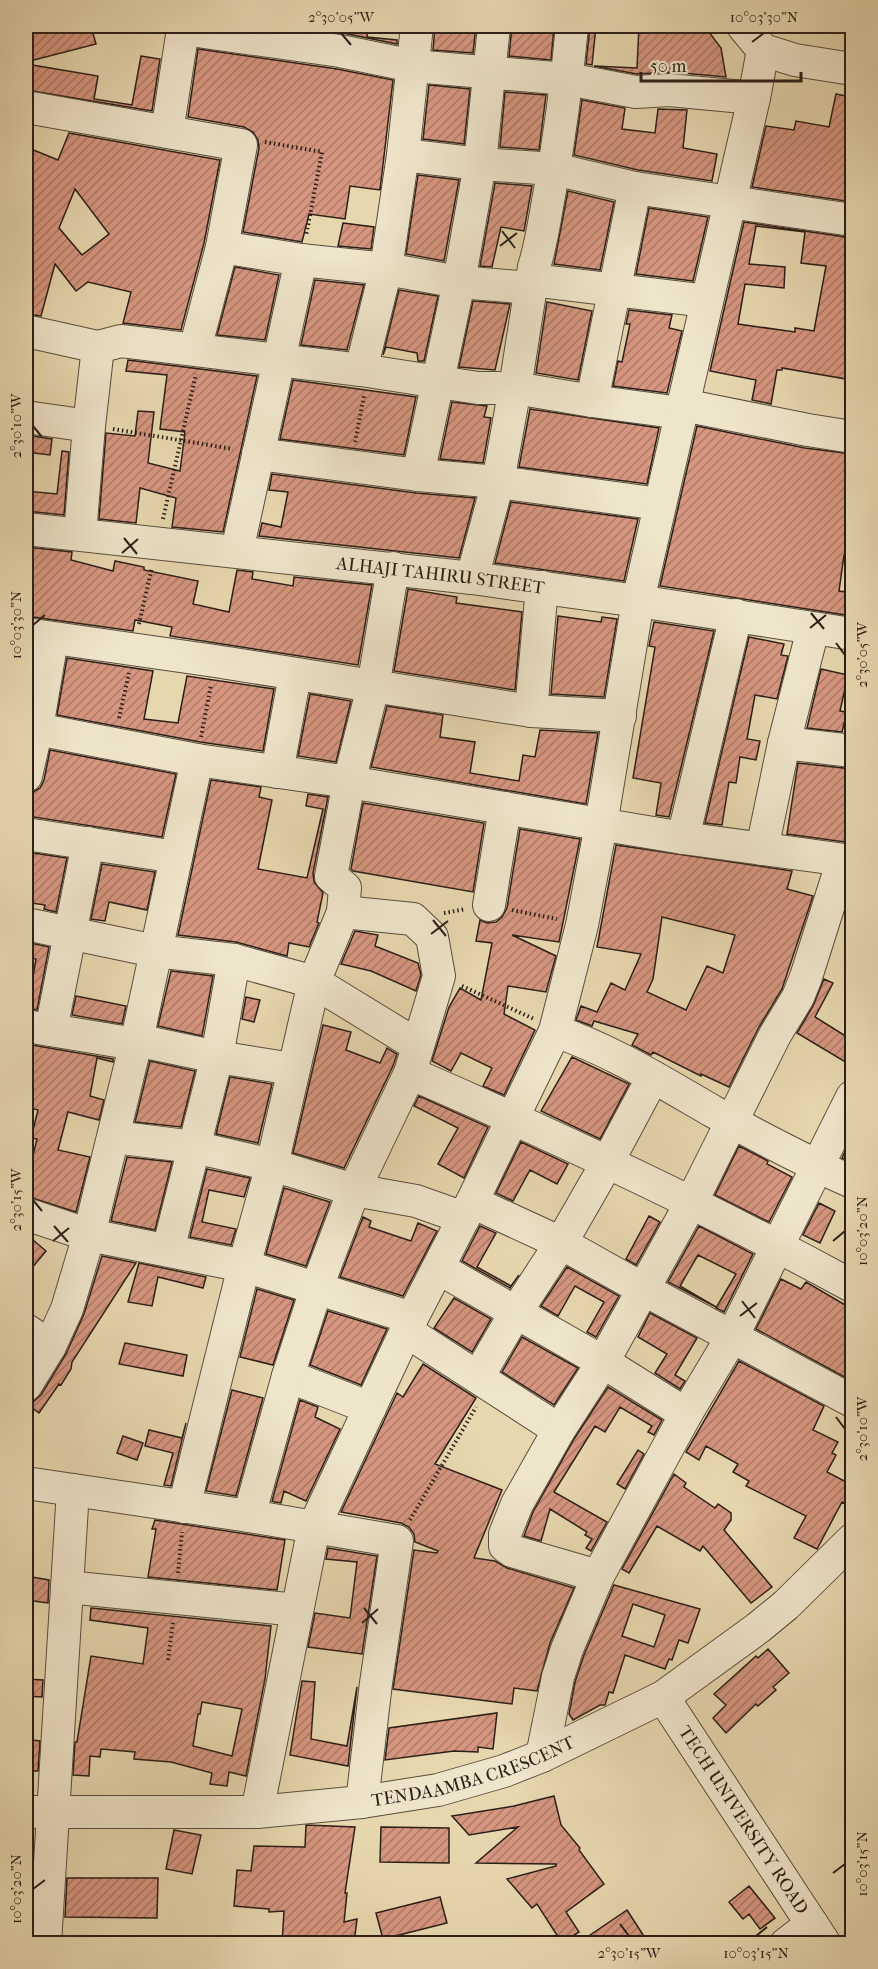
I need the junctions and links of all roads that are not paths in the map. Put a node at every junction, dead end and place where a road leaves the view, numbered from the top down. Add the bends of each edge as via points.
1 (417, 26) edge
2 (494, 26) edge
3 (572, 26) edge
4 (743, 26) edge
5 (267, 32) edge
6 (763, 50) junction
7 (413, 66) junction
8 (852, 69) edge
9 (489, 74) junction
10 (567, 80) junction
11 (754, 98) junction
12 (26, 107) edge
13 (167, 132) junction
14 (403, 155) junction
15 (480, 164) junction
16 (554, 169) junction
17 (635, 188) junction
18 (728, 203) junction
19 (852, 220) edge
20 (222, 247) junction
21 (301, 260) junction
22 (386, 269) junction
23 (459, 282) junction
24 (531, 284) junction
25 (615, 289) junction
26 (706, 301) junction
27 (26, 331) edge
28 (98, 347) junction
29 (195, 349) junction
30 (279, 361) junction
31 (365, 371) junction
32 (437, 382) junction
33 (515, 388) junction
34 (592, 401) junction
35 (682, 409) junction
36 (26, 417) edge
37 (89, 426) junction
38 (852, 437) edge
39 (258, 454) junction
40 (418, 475) junction
41 (498, 482) junction
42 (660, 504) junction
43 (26, 529) edge
44 (80, 534) junction
45 (237, 552) junction
46 (393, 568) junction
47 (472, 578) junction
48 (542, 587) junction
49 (638, 601) junction
50 (736, 615) junction
51 (813, 629) junction
52 (852, 634) edge
53 (39, 636) edge
54 (295, 675) junction
55 (373, 687) junction
56 (531, 711) junction
57 (620, 717) junction
58 (31, 727) edge
59 (784, 743) junction
60 (852, 751) edge
61 (197, 760) junction
62 (277, 771) junction
63 (26, 776) edge
64 (349, 782) junction
65 (505, 808) junction
66 (601, 825) junction
67 (26, 834) edge
68 (683, 838) junction
69 (88, 843) junction
70 (762, 849) junction
71 (176, 857) junction
72 (848, 861) edge
73 (489, 905) dead end
74 (344, 912) junction
75 (26, 924) edge
76 (69, 934) junction
77 (155, 951) junction
78 (234, 960) junction
79 (314, 982) junction
80 (38, 1028) edge
81 (555, 1031) junction
82 (136, 1042) junction
83 (216, 1057) junction
84 (414, 1059) junction
85 (293, 1069) junction
86 (653, 1077) junction
87 (852, 1097) edge
88 (513, 1118) junction
89 (730, 1121) junction
90 (114, 1137) junction
91 (194, 1147) junction
92 (608, 1163) junction
93 (272, 1164) junction
94 (817, 1166) junction
95 (852, 1182) edge
96 (354, 1190) junction
97 (691, 1203) junction
98 (468, 1210) junction
99 (26, 1214) edge
100 (89, 1235) junction
101 (561, 1243) junction
102 (778, 1245) junction
103 (168, 1250) junction
104 (244, 1266) junction
105 (438, 1268) junction
106 (852, 1286) edge
107 (317, 1287) junction
108 (643, 1289) junction
109 (516, 1312) junction
110 (409, 1324) junction
111 (732, 1337) junction
112 (38, 1338) edge
113 (603, 1362) junction
114 (288, 1376) junction
115 (483, 1380) junction
116 (26, 1385) edge
117 (852, 1401) edge
118 (370, 1408) junction
119 (686, 1414) junction
120 (559, 1430) junction
121 (26, 1484) edge
122 (73, 1490) junction
123 (184, 1507) junction
124 (249, 1516) junction
125 (314, 1527) junction
126 (852, 1540) edge
127 (598, 1575) junction
128 (67, 1587) junction
129 (297, 1610) junction
130 (663, 1697) junction
131 (542, 1756) junction
132 (362, 1802) junction
133 (40, 1811) edge
134 (257, 1812) junction
135 (818, 1934) edge
136 (45, 1944) edge
137 (786, 1944) edge

1 - 7 street
2 - 9 street
3 - 10 street
4 - 6 street
5 - 7 street
5 - 13 street via 183,29
6 - 8 street via 795,60
6 - 11 street
7 - 9 street
7 - 14 street
9 - 10 street
9 - 15 street
10 - 11 street via 636,92 669,90
10 - 16 street
11 - 18 street
12 - 13 street
13 - 20 street via 241,145
14 - 15 street
14 - 22 street
15 - 16 street
15 - 23 street
16 - 17 street
16 - 24 street
17 - 18 street
17 - 25 street
18 - 19 street
18 - 26 street
20 - 21 street
20 - 29 street
21 - 22 street
21 - 30 street
22 - 23 street
22 - 31 street
23 - 24 street
23 - 32 street
24 - 25 street
24 - 33 street
25 - 26 street
25 - 34 street
26 - 35 street
27 - 28 street
28 - 29 street via 121,341
28 - 37 street
29 - 30 street
30 - 31 street
30 - 39 street
31 - 32 street
32 - 33 street
32 - 40 street
33 - 34 street
33 - 41 street
34 - 35 street
35 - 38 street
35 - 42 street
36 - 37 street
37 - 44 street
39 - 40 street
39 - 45 street
40 - 41 street
41 - 42 street
41 - 47 street
42 - 49 street
43 - 44 street, ALHAJI TAHIRU STREET
44 - 45 street, ALHAJI TAHIRU STREET
45 - 46 street, ALHAJI TAHIRU STREET
46 - 47 street, ALHAJI TAHIRU STREET
46 - 55 street
47 - 48 street, ALHAJI TAHIRU STREET
48 - 49 street, ALHAJI TAHIRU STREET
48 - 56 street
49 - 50 street, ALHAJI TAHIRU STREET
49 - 57 street
50 - 51 street, ALHAJI TAHIRU STREET
50 - 68 street
51 - 52 street, ALHAJI TAHIRU STREET
51 - 59 street
53 - 54 street
53 - 58 street
54 - 55 street
54 - 62 street
55 - 56 street
55 - 64 street
56 - 57 street
57 - 66 street
58 - 61 street
58 - 63 street
59 - 60 street
59 - 70 street
61 - 62 street
61 - 71 street
62 - 64 street
64 - 65 street
64 - 74 street via 331,876 345,888
65 - 66 street
65 - 73 street
66 - 68 street
66 - 81 street via 582,925
67 - 69 street
68 - 70 street
69 - 71 street
69 - 76 street
70 - 72 street
71 - 77 street
72 - 89 street via 798,997
74 - 79 street
74 - 84 street via 413,918 432,937 439,976
75 - 76 street
76 - 77 street
76 - 80 street
77 - 78 street
77 - 82 street
78 - 79 street
78 - 83 street
79 - 84 street
79 - 85 street
80 - 82 street
81 - 86 street via 588,1042
81 - 88 street
82 - 83 street
82 - 90 street
83 - 85 street
83 - 91 street
84 - 88 street
84 - 96 street
85 - 93 street
86 - 89 street
86 - 92 street
87 - 94 street
88 - 92 street
88 - 98 street
89 - 94 street
89 - 97 street
90 - 91 street
90 - 100 street
91 - 93 street
91 - 103 street
92 - 97 street
92 - 101 street
93 - 96 street
93 - 104 street
94 - 95 street
94 - 102 street
96 - 98 street
96 - 107 street
97 - 102 street
97 - 108 street
98 - 101 street
98 - 105 street
99 - 100 street
100 - 103 street
100 - 112 street via 67,1309
101 - 108 street
101 - 109 street
102 - 106 street
102 - 111 street
103 - 104 street
104 - 107 street
104 - 123 street
105 - 109 street
105 - 110 street
107 - 110 street
107 - 114 street
108 - 111 street
108 - 113 street
109 - 113 street
109 - 115 street
110 - 115 street
110 - 118 street
111 - 117 street
111 - 119 street
112 - 116 street
113 - 119 street
113 - 120 street
114 - 118 street
114 - 124 street
115 - 120 street
118 - 125 street
119 - 127 street
120 - 127 street via 517,1504 504,1540 512,1551
121 - 122 street
122 - 123 street
122 - 128 street
123 - 124 street
124 - 125 street
125 - 129 street
125 - 132 street via 397,1541
126 - 130 street, TENDAAMBA CRESCENT via 759,1628
127 - 131 street via 558,1677
128 - 129 street
128 - 133 street
129 - 134 street
130 - 131 street, TENDAAMBA CRESCENT
130 - 135 street, TECH UNIVERSITY ROAD
131 - 132 street, TENDAAMBA CRESCENT via 438,1790
132 - 134 street, TENDAAMBA CRESCENT
133 - 134 street, TENDAAMBA CRESCENT
133 - 136 street
135 - 137 street

